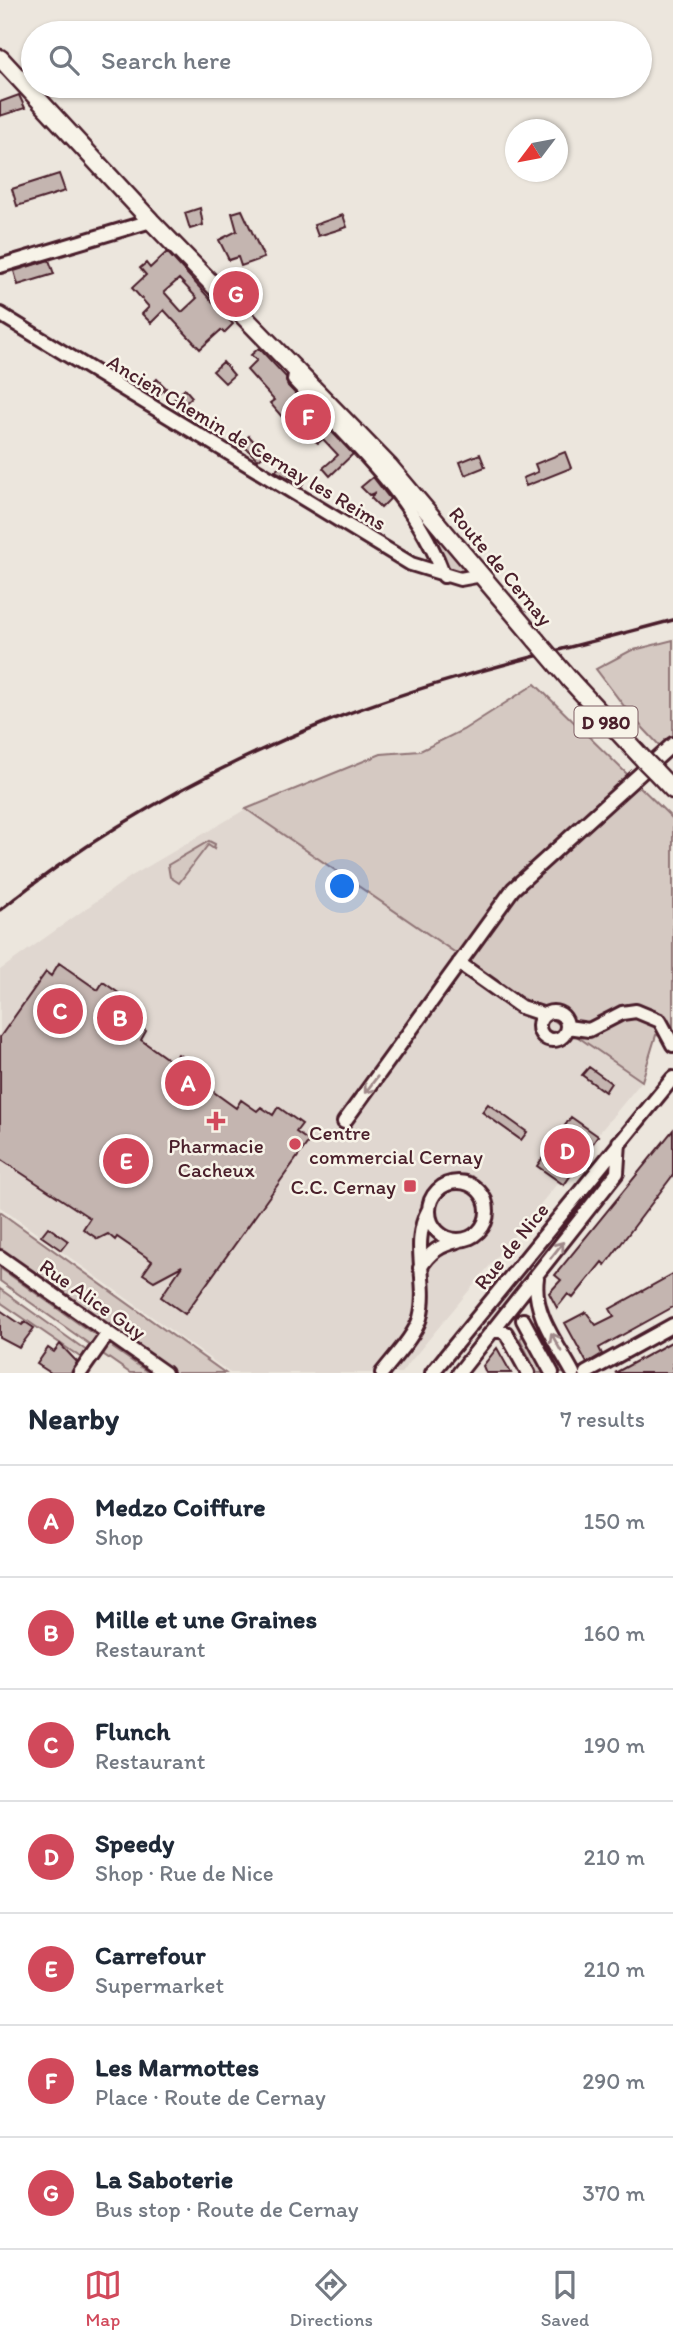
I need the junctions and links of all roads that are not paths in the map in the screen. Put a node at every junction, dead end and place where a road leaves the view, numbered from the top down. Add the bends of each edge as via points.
1 (0, 58) edge
2 (21, 81) edge
3 (37, 98) edge
4 (151, 221) junction
5 (0, 266) edge
6 (0, 314) edge
7 (296, 369) junction
8 (482, 575) junction
9 (444, 576) junction
10 (673, 744) edge
11 (673, 790) edge
12 (459, 963) junction
13 (545, 1015) junction
14 (567, 1027) junction
15 (673, 1045) edge
16 (673, 1078) edge
17 (344, 1122) dead end
18 (619, 1142) junction
19 (429, 1209) junction
20 (459, 1241) junction
21 (0, 1257) edge
22 (420, 1268) junction
23 (537, 1277) junction
24 (539, 1311) junction
25 (524, 1322) junction
26 (673, 1325) edge
27 (494, 1329) junction
28 (108, 1333) junction
29 (511, 1342) junction
30 (80, 1373) edge
31 (164, 1373) edge
32 (382, 1373) edge
33 (432, 1373) edge
34 (458, 1373) edge
35 (528, 1373) edge
36 (552, 1373) edge
37 (573, 1373) edge
38 (586, 1373) edge

1 - 2 main road, Route de Cernay / D 980
3 - 4 main road, Route de Cernay / D 980
4 - 5 street
4 - 7 main road, Route de Cernay / D 980
6 - 9 street, Ancien Chemin de Cernay les Reims via 411,564
7 - 8 main road, Route de Cernay / D 980 via 389,466
7 - 9 street, Route de Cernay via 294,380 405,503 424,530
8 - 9 street, Ancien Chemin de Cernay les Reims via 468,579
8 - 11 main road, Route de Cernay / D 980, bridge via 570,680
10 - 12 street via 513,889
12 - 13 street via 521,1007
12 -> 17 street
13 - 14 street via 558,1013
13 - 14 street via 539,1026 548,1039 560,1038
14 - 15 street via 589,1030 636,1011 660,1021
16 - 18 street, Rue de Nice
23 -> 18 street via 617,1173
18 - 33 street, Rue de Nice
19 - 20 street via 437,1231
19 - 20 street via 434,1194 446,1184 469,1183 482,1193 488,1208 484,1226
19 - 22 street via 420,1225
20 - 22 street, Rue de Nice via 442,1245
21 - 28 street, Rue Alice Guy
22 - 32 street via 419,1318
23 - 24 street
23 - 27 street
24 - 25 street
37 -> 24 street
25 - 29 street
25 - 36 street
26 - 38 street
27 - 29 street via 506,1333
27 - 34 street
28 - 30 street
28 - 31 street, Rue Alice Guy
29 - 35 street

